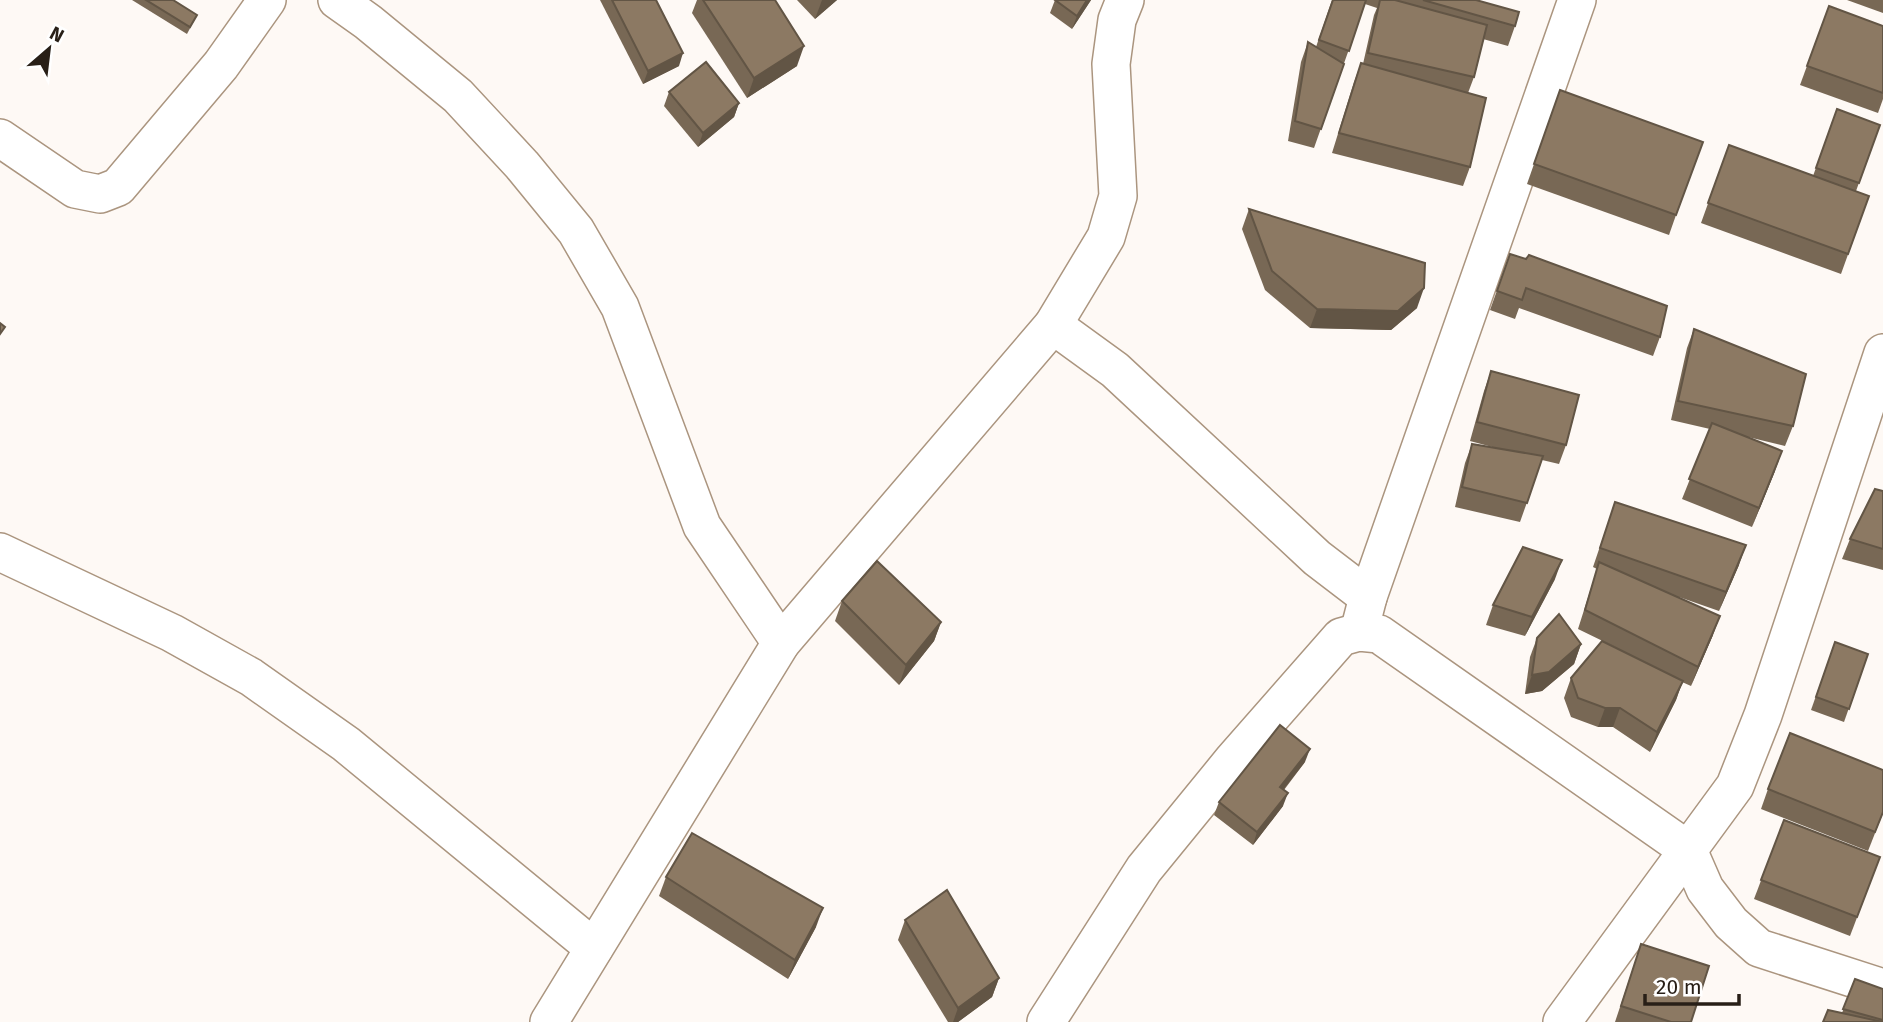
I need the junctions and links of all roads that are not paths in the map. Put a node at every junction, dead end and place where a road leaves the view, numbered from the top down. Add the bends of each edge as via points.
1 (267, 0) edge
2 (337, 0) edge
3 (1125, 0) edge
4 (1577, 0) edge
5 (0, 138) edge
6 (1053, 324) junction
7 (1883, 353) edge
8 (0, 552) edge
9 (1368, 597) junction
10 (1359, 632) junction
11 (781, 643) junction
12 (1688, 850) junction
13 (594, 948) junction
14 (1883, 988) edge
15 (549, 1022) edge
16 (1046, 1022) edge
17 (1562, 1022) edge

1 - 5 street via 221,65 118,187 100,194 75,189
2 - 11 street via 458,96 523,165 576,232 620,307 702,526
3 - 6 street via 1117,20 1111,64 1118,196 1106,237
4 - 9 street
6 - 9 street via 1115,370 1317,558
6 - 11 street
7 - 12 street via 1735,786
8 - 13 street via 172,633 251,677 346,744
9 - 10 street
10 - 12 street via 1379,634
10 - 16 street via 1340,637 1144,869
11 - 13 street
12 - 14 street via 1705,890 1759,948
12 - 17 street
13 - 15 street

